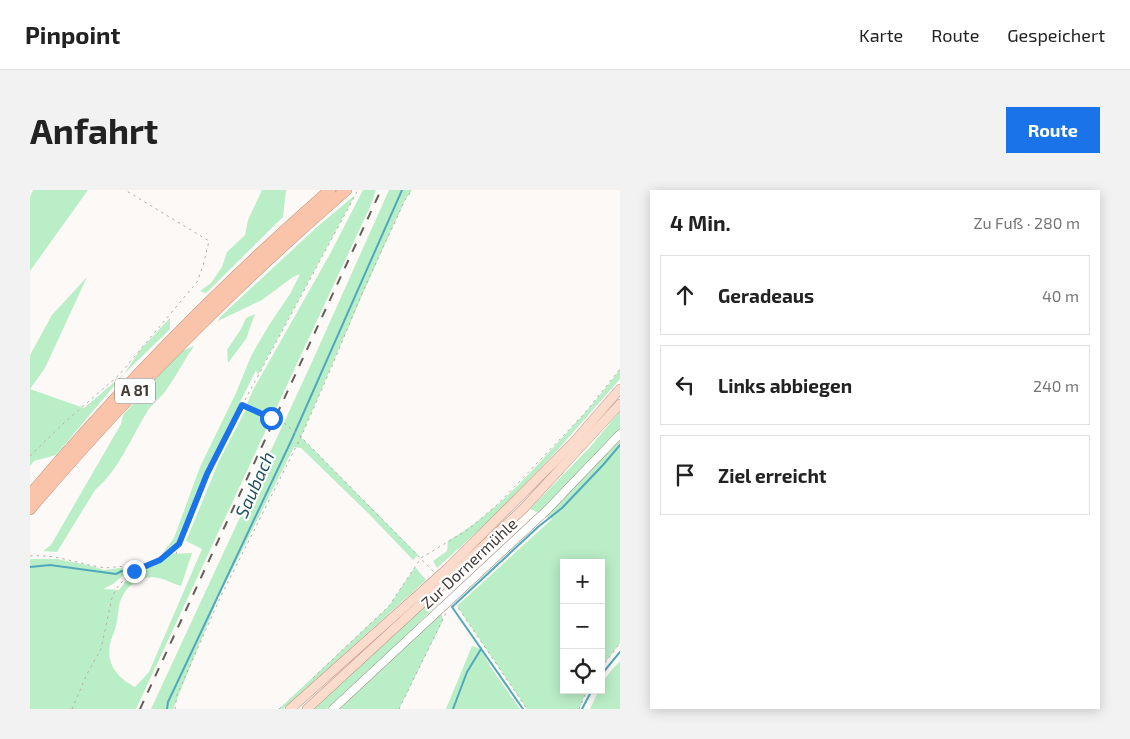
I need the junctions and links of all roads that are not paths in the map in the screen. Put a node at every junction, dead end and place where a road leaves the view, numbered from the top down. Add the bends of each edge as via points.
1 (330, 190) edge
2 (346, 190) edge
3 (268, 253) junction
4 (620, 389) edge
5 (620, 404) edge
6 (620, 434) edge
7 (30, 495) edge
8 (30, 509) edge
9 (453, 569) junction
10 (431, 589) junction
11 (288, 706) edge
12 (307, 709) edge
13 (333, 709) edge

1 - 3 highway, A 81
2 - 3 highway, A 81
3 - 7 highway, A 81 via 226,285
3 - 8 highway, A 81
4 - 9 main road
5 - 9 main road via 524,508
6 - 13 street, Zur Dornermühle via 547,510
9 - 10 main road, bridge
10 - 11 main road
10 - 12 main road

